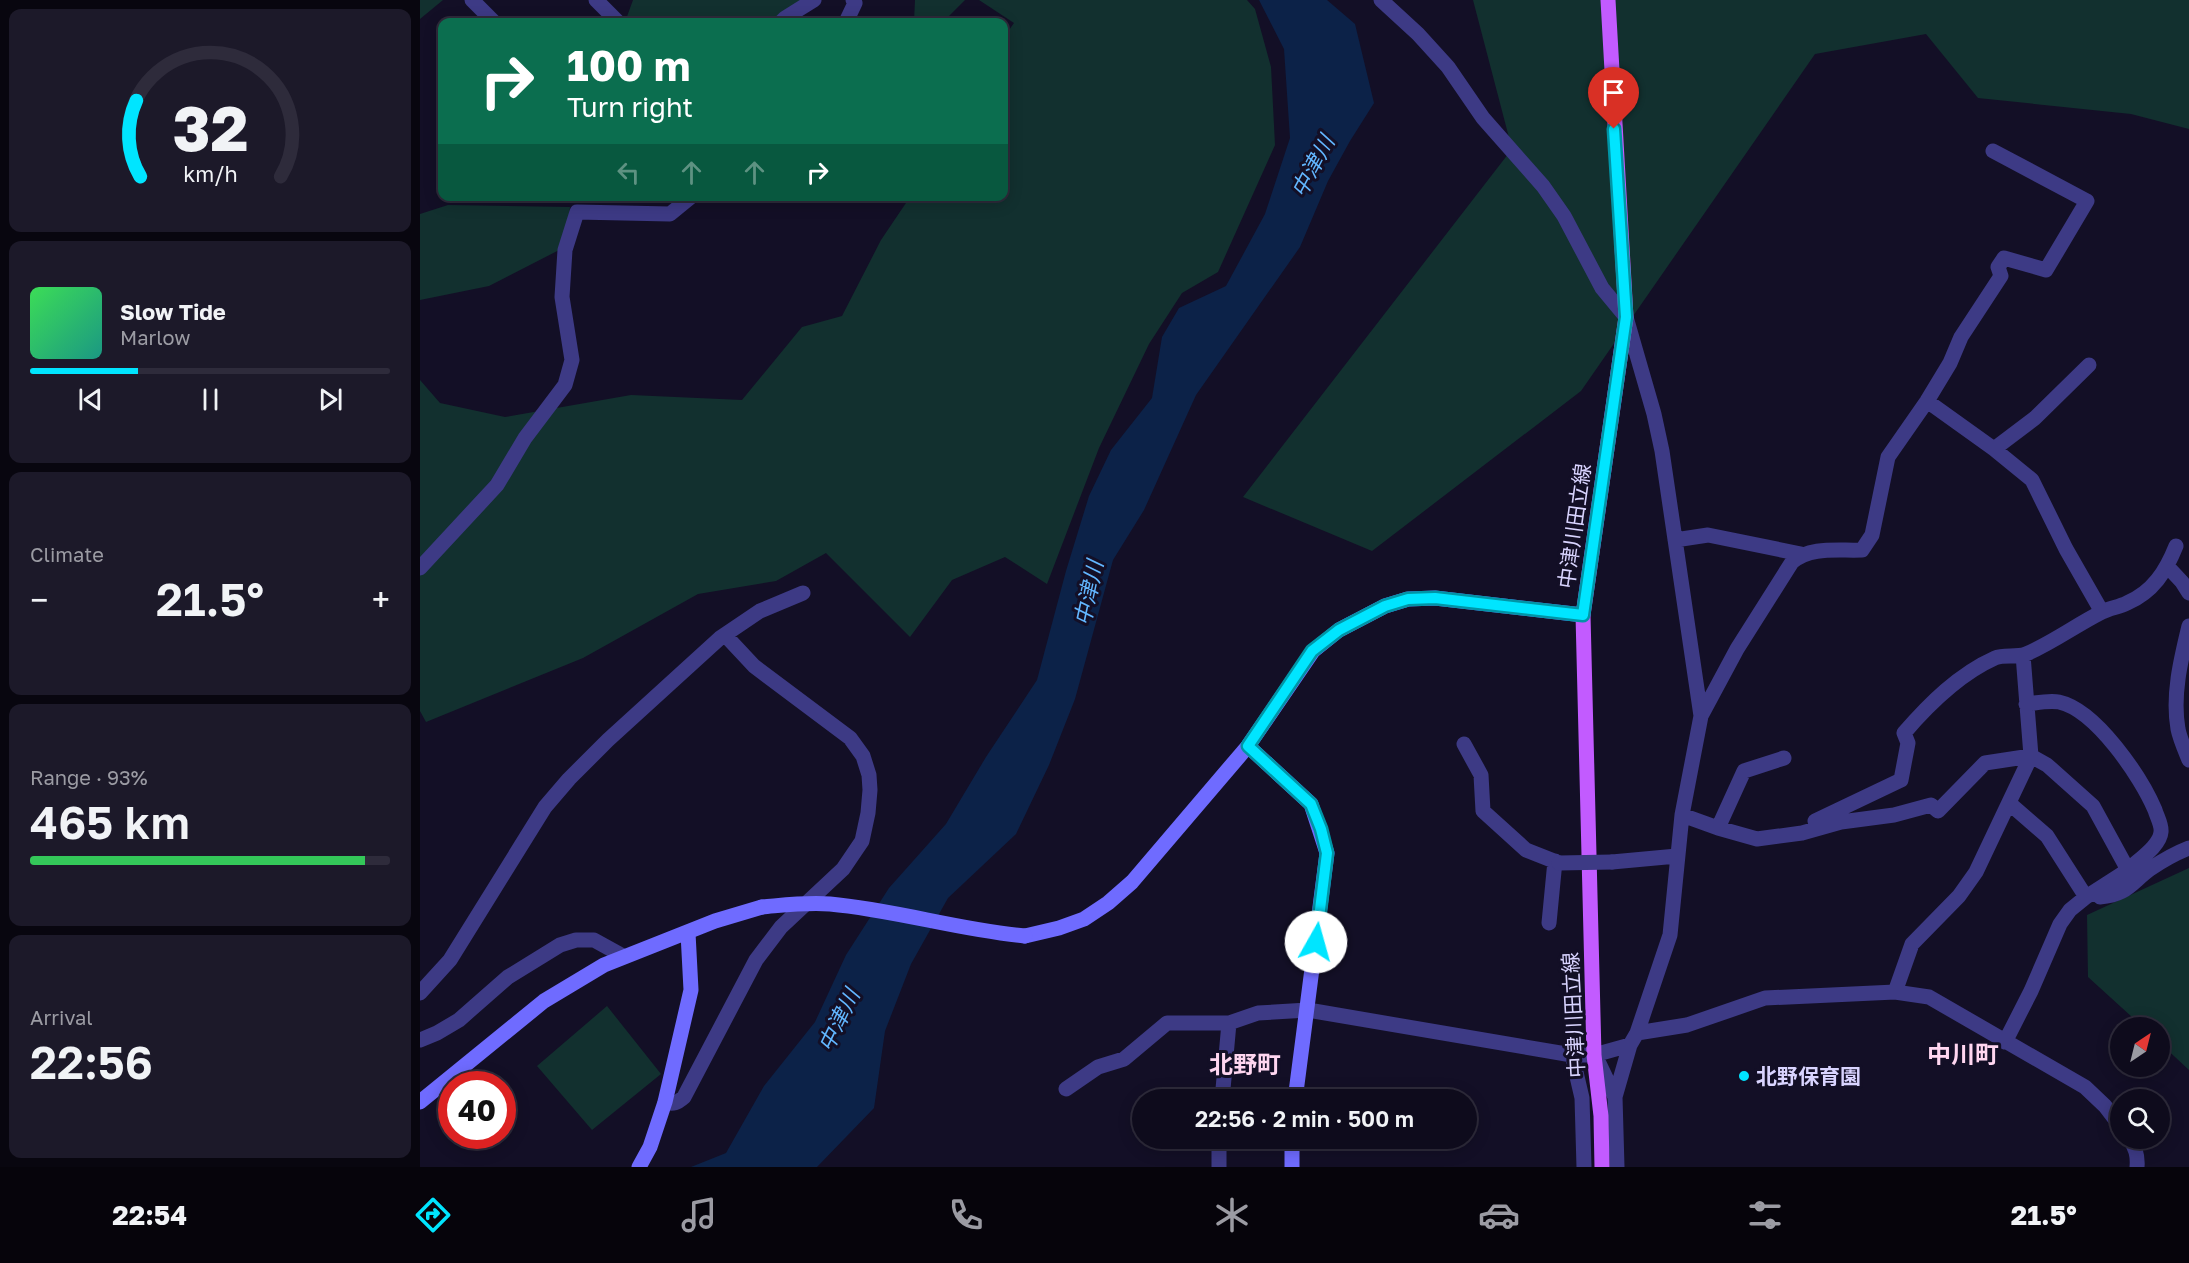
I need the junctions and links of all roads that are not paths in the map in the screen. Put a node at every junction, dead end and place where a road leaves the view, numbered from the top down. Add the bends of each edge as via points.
1 (472, 0) edge
2 (596, 0) edge
3 (814, 0) edge
4 (853, 0) edge
5 (1381, 0) edge
6 (1608, 0) edge
7 (490, 18) edge
8 (614, 18) edge
9 (785, 18) edge
10 (848, 18) edge
11 (1993, 151) dead end
12 (584, 201) edge
13 (686, 201) edge
14 (577, 212) junction
15 (1626, 317) junction
16 (2090, 366) dead end
17 (1927, 401) junction
18 (1994, 449) junction
19 (1675, 540) junction
20 (2176, 546) dead end
21 (1801, 554) junction
22 (2168, 567) junction
23 (420, 568) edge
24 (802, 593) dead end
25 (2189, 593) edge
26 (2102, 612) junction
27 (1583, 615) junction
28 (2189, 626) edge
29 (725, 635) junction
30 (2024, 656) junction
31 (2026, 704) junction
32 (1701, 716) junction
33 (1464, 744) dead end
34 (1248, 746) junction
35 (2031, 756) junction
36 (1784, 758) dead end
37 (2189, 760) edge
38 (2009, 803) junction
39 (1682, 814) junction
40 (1718, 828) junction
41 (1802, 833) junction
42 (2189, 848) edge
43 (1677, 856) junction
44 (1557, 862) junction
45 (2128, 870) junction
46 (2090, 894) junction
47 (1549, 923) dead end
48 (688, 933) junction
49 (623, 956) junction
50 (1895, 992) junction
51 (420, 993) edge
52 (1308, 1010) junction
53 (1229, 1023) junction
54 (1634, 1039) junction
55 (420, 1040) edge
56 (2005, 1042) junction
57 (1572, 1055) junction
58 (1594, 1055) junction
59 (1066, 1089) dead end
60 (1223, 1089) edge
61 (1297, 1089) edge
62 (1616, 1097) junction
63 (420, 1102) edge
64 (665, 1102) junction
65 (2110, 1113) edge
66 (1219, 1149) edge
67 (1292, 1149) edge
68 (2135, 1149) edge
69 (639, 1167) edge
70 (1219, 1167) edge
71 (1292, 1167) edge
72 (1584, 1167) edge
73 (1602, 1167) edge
74 (1617, 1167) edge
75 (2137, 1167) edge

1 - 7 street
2 - 8 street
3 - 9 street
4 - 10 street
5 - 15 street via 1448,67 1483,118 1543,186 1564,216 1602,288
6 - 15 main road, 中津川田立線
11 - 17 street via 2087,201 2046,270 2004,258 1998,267 2001,276 1961,337
12 - 14 street
13 - 14 street via 670,214
14 - 23 street via 565,250 562,297 572,360 565,385 525,438 497,485
15 - 19 street via 1656,423
15 - 27 main road, 中津川田立線
16 - 18 street via 2035,418
17 - 18 street
17 - 21 street via 1887,457 1872,535 1862,550
18 - 26 street via 2032,480
19 - 21 street via 1708,535
19 - 32 street
20 - 22 street
21 - 32 street via 1792,562 1737,650
22 - 25 street
22 - 26 street via 2142,595
24 - 29 street via 760,611
26 - 30 street
27 - 34 street via 1435,598 1408,599 1385,606 1339,630 1312,651
27 - 58 main road, 中津川田立線
28 - 37 street via 2177,701 2178,730
29 - 51 street via 608,740 545,807 450,960
29 - 64 street via 754,666 850,738 863,756 869,775 868,813 862,841 843,869 781,927 756,960 684,1096 677,1103
30 - 31 street
30 - 41 street via 1997,657 1961,678 1904,733 1908,743 1901,780 1811,824
31 - 35 street
31 - 45 street via 2058,701 2073,708 2116,745 2133,769 2151,801 2162,833 2157,843
32 - 39 street
33 - 44 street via 1481,775 1483,812 1526,850
34 - 48 street, bridge via 1132,882 1084,919 1059,928 1025,936 829,904 794,903 762,907
34 - 52 street via 1311,804 1327,853
35 - 38 street
35 - 41 street via 1985,763 1938,811 1931,805
35 - 45 street via 2047,765 2092,806
36 - 40 street via 1744,771
38 - 46 street via 2047,836
38 - 50 street via 1976,872 1959,896 1912,944
39 - 40 street
39 - 43 street
40 - 41 street via 1757,839
42 - 46 street via 2150,869 2115,896
43 - 44 street, bridge
43 - 54 street via 1670,935
44 - 47 street
45 - 46 street
46 - 56 street via 2060,924
48 - 49 street
48 - 64 street via 691,990
49 - 55 street via 594,939 560,945 508,977 459,1020
49 - 63 street via 544,1001
50 - 54 street via 1765,998
50 - 56 street via 1929,997
52 - 53 street via 1258,1013
52 - 57 street
52 - 61 street
53 - 59 street via 1167,1023 1124,1059 1098,1067
53 - 60 street
54 - 58 street
54 - 62 street
56 - 65 street via 2085,1087
57 - 58 street
57 - 72 street via 1582,1098
58 - 62 street
58 - 73 main road, 中津川田立線
62 - 74 street
64 - 69 street
66 - 70 street
67 - 71 street
68 - 75 street

